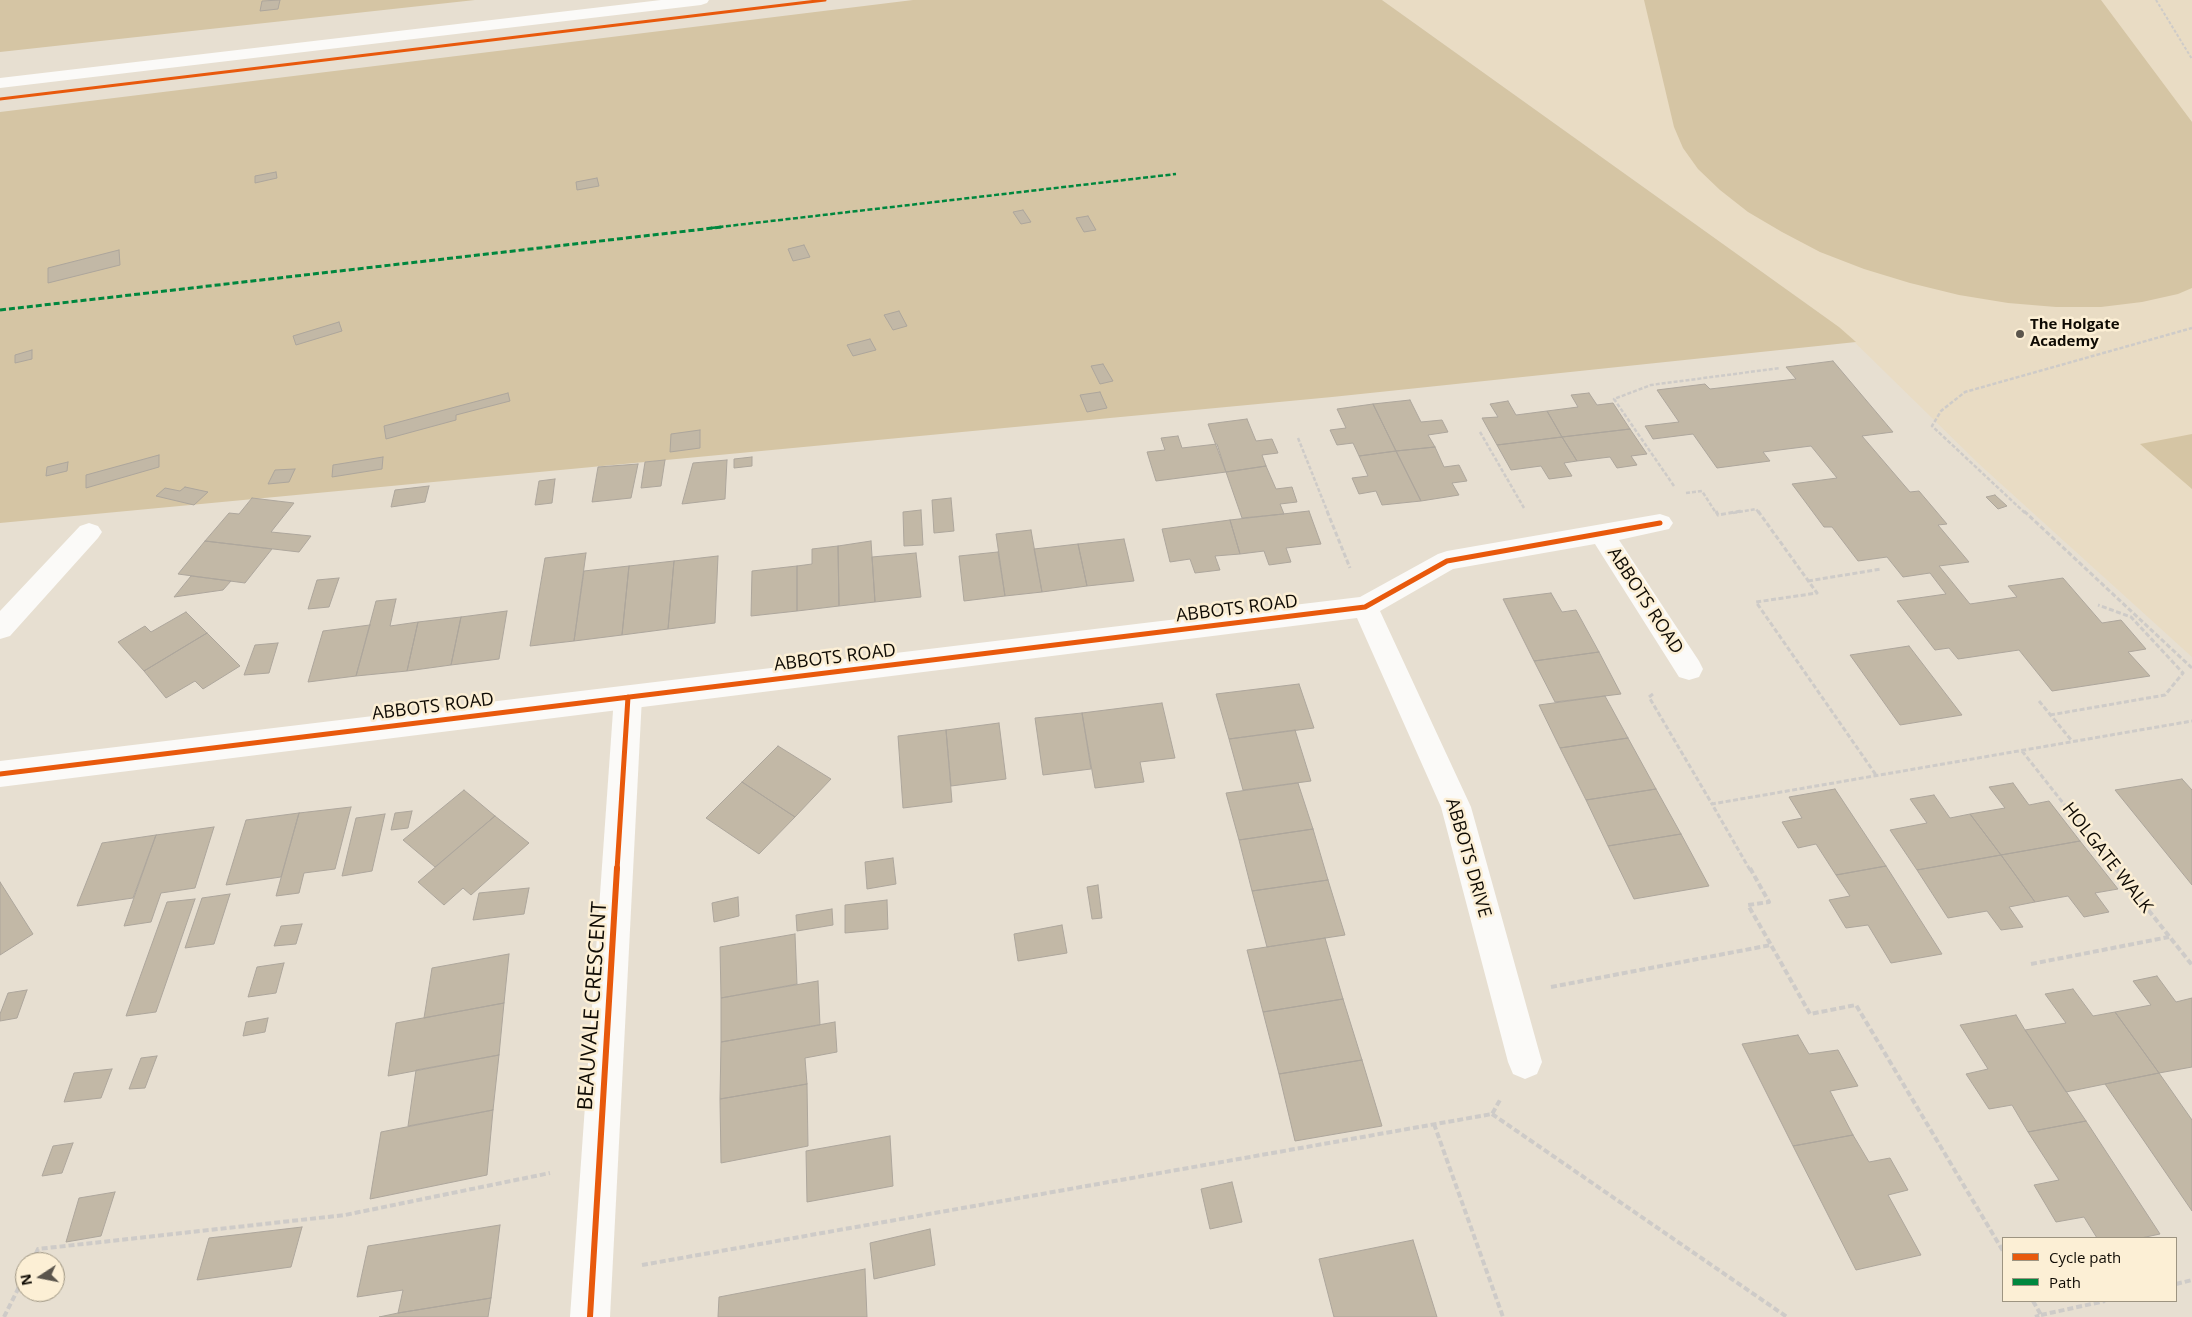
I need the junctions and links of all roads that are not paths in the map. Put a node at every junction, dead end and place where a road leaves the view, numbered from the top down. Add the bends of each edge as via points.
1 (701, 0) edge
2 (0, 83) edge
3 (1660, 522) dead end
4 (89, 532) dead end
5 (1601, 533) junction
6 (1365, 607) junction
7 (0, 629) edge
8 (1689, 669) road end
9 (628, 697) junction
10 (0, 774) edge
11 (1525, 1062) road end
12 (590, 1317) edge

1 - 2 street
3 - 5 street, ABBOTS ROAD
4 - 7 street
5 - 6 street, ABBOTS ROAD via 1447,560
5 - 8 street, ABBOTS ROAD
6 - 9 street, ABBOTS ROAD
6 - 11 street, ABBOTS DRIVE via 1456,807
9 - 10 street, ABBOTS ROAD
9 - 12 street, BEAUVALE CRESCENT

